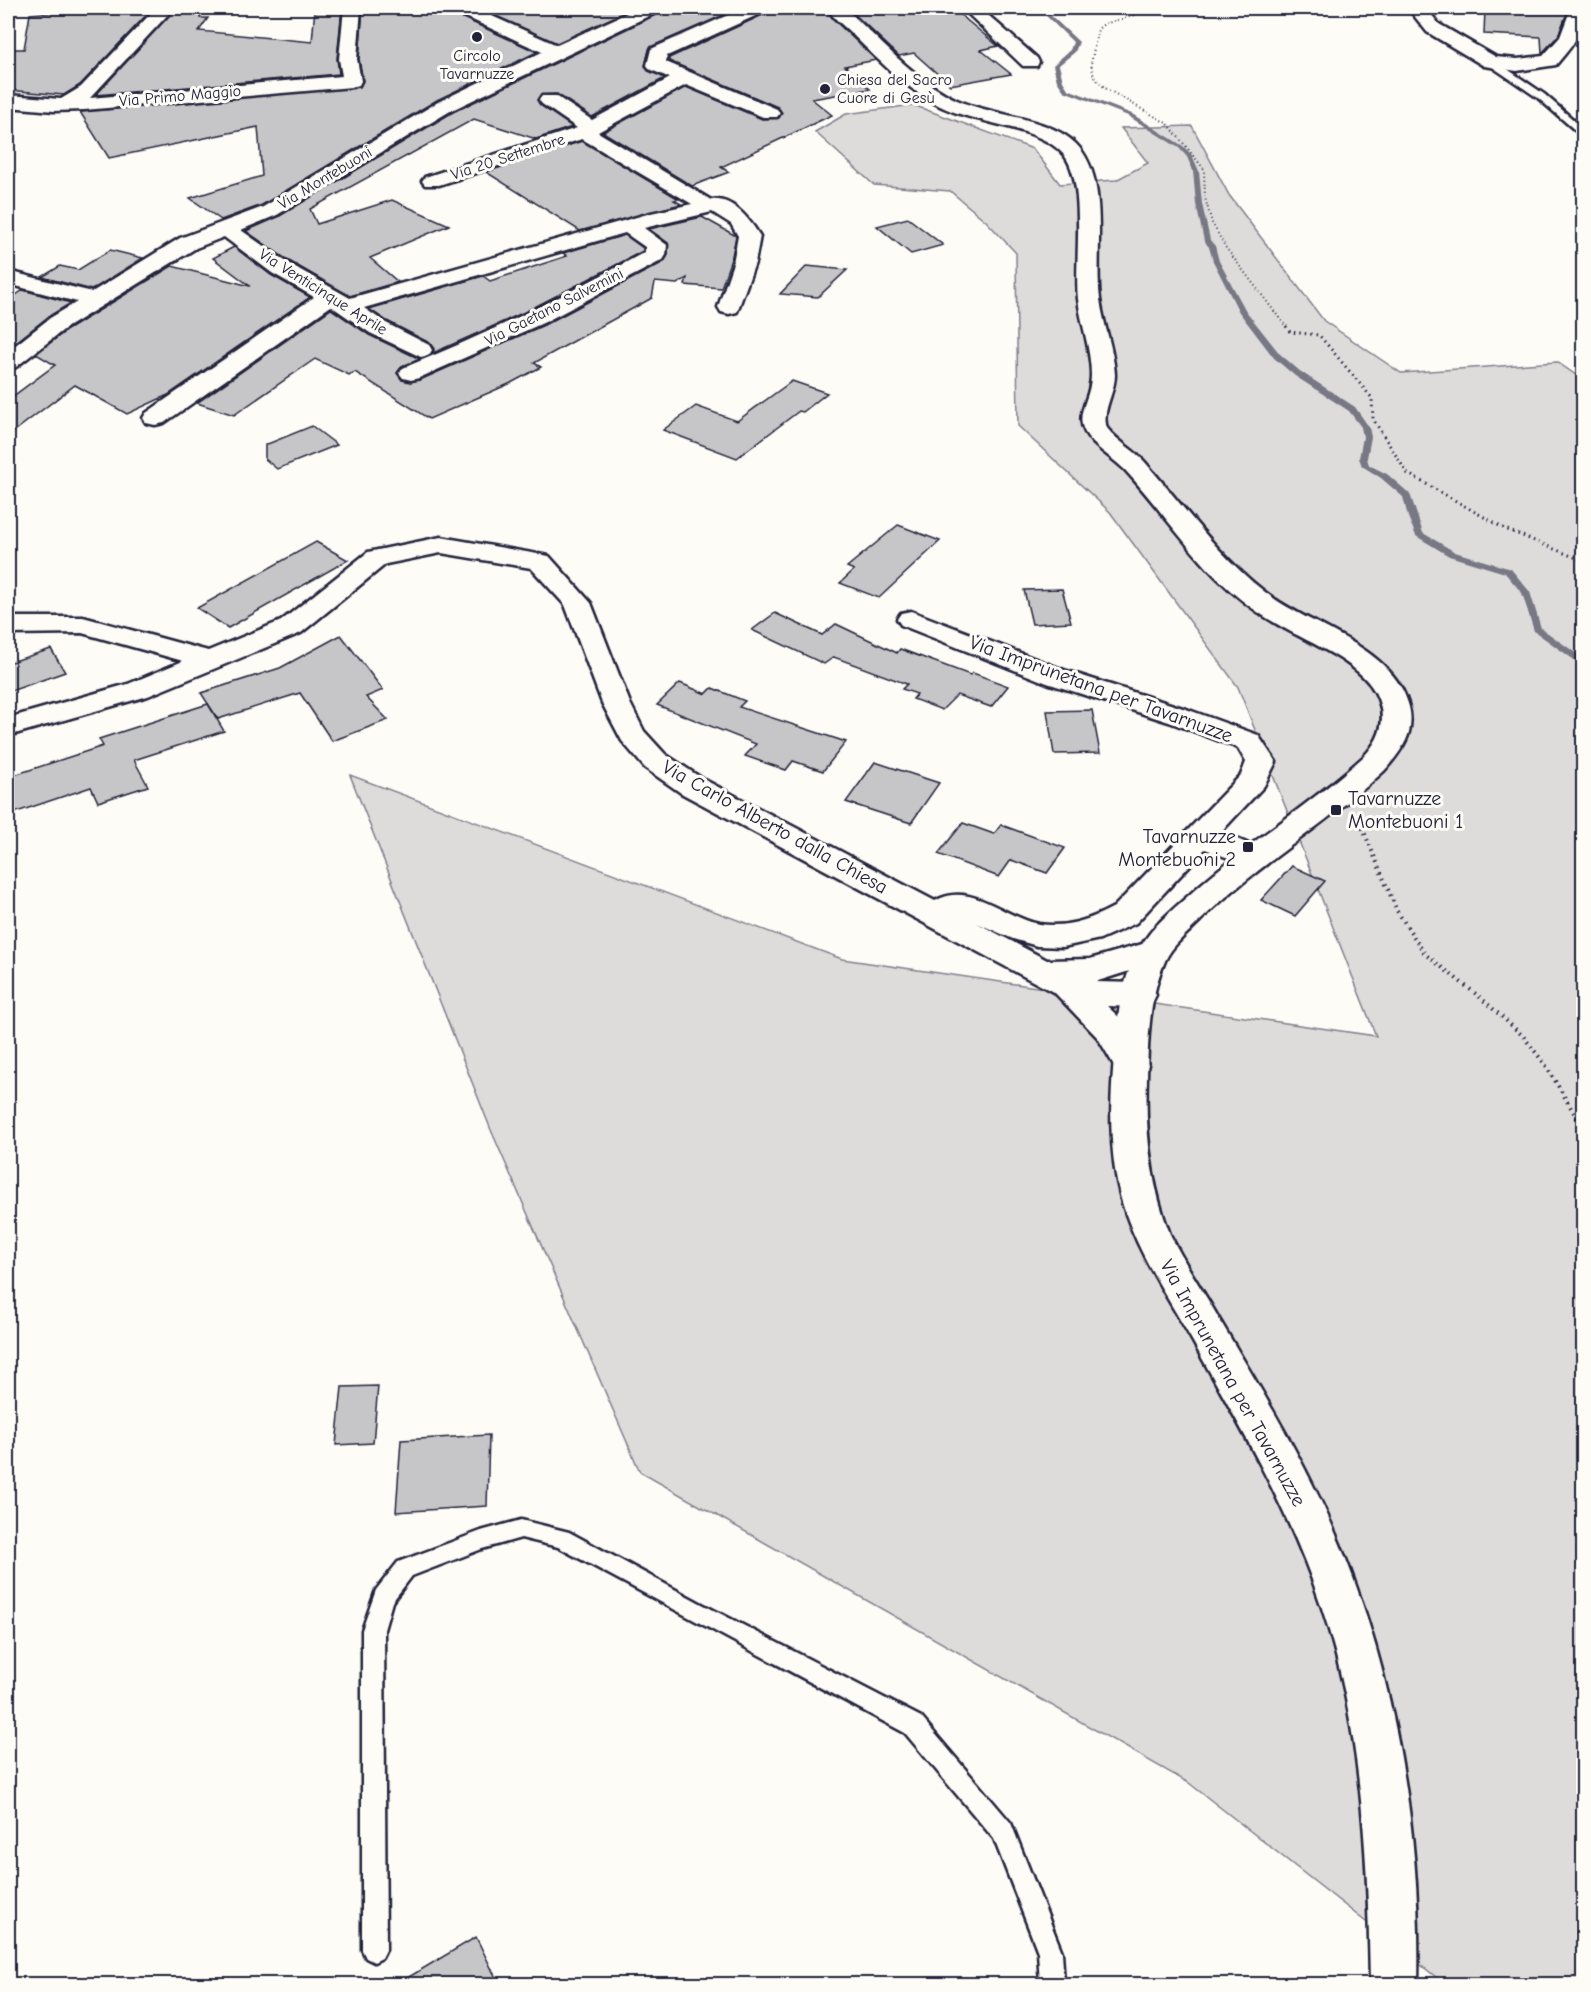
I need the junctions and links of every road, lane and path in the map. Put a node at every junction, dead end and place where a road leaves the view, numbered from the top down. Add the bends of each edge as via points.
1 (165, 8) edge
2 (352, 8) edge
3 (461, 8) edge
4 (651, 8) edge
5 (758, 8) edge
6 (835, 8) edge
7 (970, 8) edge
8 (1143, 8) edge
9 (1418, 8) edge
10 (1579, 8) edge
11 (558, 52) junction
12 (1030, 62) dead end
13 (1491, 62) junction
14 (685, 78) junction
15 (549, 100) dead end
16 (8, 101) edge
17 (65, 105) junction
18 (770, 113) dead end
19 (587, 130) junction
20 (1584, 135) edge
21 (432, 181) dead end
22 (702, 201) dead end
23 (628, 226) junction
24 (227, 230) junction
25 (12, 282) edge
26 (95, 300) junction
27 (338, 301) junction
28 (729, 307) dead end
29 (422, 350) dead end
30 (8, 362) edge
31 (411, 373) dead end
32 (155, 418) dead end
33 (1584, 561) edge
34 (911, 619) dead end
35 (8, 626) edge
36 (209, 660) junction
37 (8, 727) edge
38 (1346, 788) junction
39 (1201, 835) junction
40 (1254, 858) junction
41 (938, 916) junction
42 (1154, 952) junction
43 (1061, 975) junction
44 (1140, 995) junction
45 (1131, 1065) junction
46 (1584, 1130) edge
47 (374, 1950) dead end
48 (1052, 1984) edge
49 (1394, 1984) edge

1 - 17 street via 88,91
2 - 17 street, Via Primo Maggio via 348,59 352,81
3 - 11 street
4 - 11 street, Via Montebuoni
5 - 14 street via 658,53 656,65
6 - 38 street, Via Imprunetana per Tavarnuzze via 929,92 975,113 1044,134 1071,149 1085,185 1089,297 1103,375 1093,428 1098,437 1130,461 1191,538 1244,590 1369,668 1390,690 1396,709 1396,732 1381,757
7 - 12 street
8 - 33 path via 1098,29 1091,64 1094,77 1105,88 1168,124 1204,169 1205,198 1212,223 1275,314 1290,332 1319,335 1356,377 1372,398 1373,419 1407,473 1505,529
9 - 13 street via 1433,28
10 - 13 street via 1569,38 1549,61 1517,65
11 - 24 street, Via Montebuoni via 446,106 270,211
13 - 20 lane via 1540,96
14 - 18 street
14 - 19 street, Via 20 Settembre
15 - 19 street
16 - 17 street, Via Primo Maggio
19 - 21 street, Via 20 Settembre
19 - 22 street, Via 20 Settembre
23 - 27 street
23 - 28 street via 715,206 739,220 749,236
23 - 31 street, Via Gaetano Salvemini via 656,245 655,255 559,306
24 - 26 street, Via Montebuoni via 188,243
24 - 27 street, Via Venticinque Aprile via 280,268
25 - 26 street
26 - 30 street, Via Montebuoni
27 - 29 street, Via Venticinque Aprile via 378,328
27 - 32 street
34 - 39 street, Via Imprunetana per Tavarnuzze via 1057,677 1248,742 1261,762 1254,779
35 - 36 street via 83,624
36 - 37 street, Via Carlo Alberto dalla Chiesa via 138,690
36 - 41 street, Via Carlo Alberto dalla Chiesa via 291,627 376,558 441,545 540,562 578,603 616,703 632,735 655,761 692,786
38 - 40 street, Via Imprunetana per Tavarnuzze
38 - 46 path via 1397,911 1425,954 1523,1036 1547,1067
39 - 40 street
39 - 41 street, Via Imprunetana per Tavarnuzze via 1125,915 1104,928 1070,936 1026,932 959,905
40 - 42 street, Via Imprunetana per Tavarnuzze via 1209,894
41 - 43 street, Via Carlo Alberto dalla Chiesa
42 - 43 street via 1104,969
42 - 44 street, Via Imprunetana per Tavarnuzze
43 - 44 street, Via Carlo Alberto dalla Chiesa via 1106,996
43 - 45 street, Via Carlo Alberto dalla Chiesa via 1100,1016
44 - 45 street, Via Imprunetana per Tavarnuzze
45 - 49 street, Via Imprunetana per Tavarnuzze via 1131,1156 1140,1201 1156,1245 1283,1465 1327,1561 1358,1660 1377,1746 1389,1850
47 - 48 lane via 374,1630 383,1596 405,1569 521,1529 562,1539 913,1725 1003,1831 1050,1952

